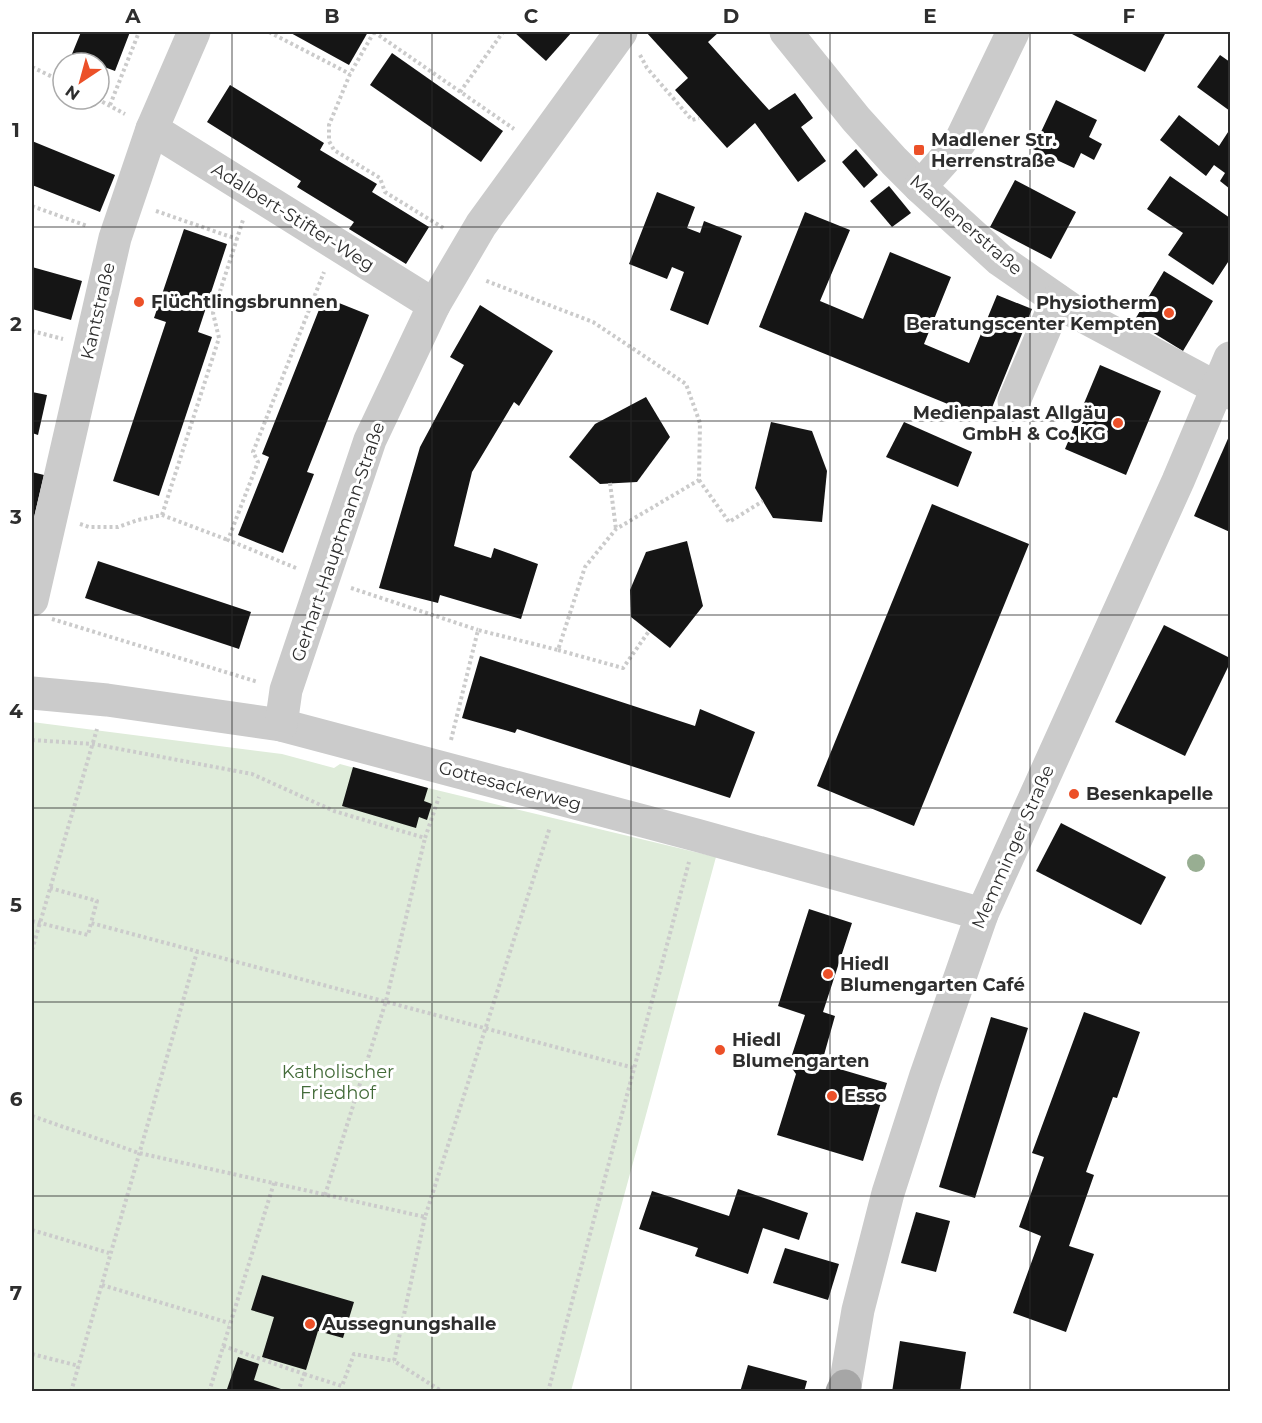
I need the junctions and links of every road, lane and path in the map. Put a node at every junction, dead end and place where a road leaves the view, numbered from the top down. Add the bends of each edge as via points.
1 (139, 32) edge
2 (194, 32) edge
3 (269, 32) edge
4 (374, 32) edge
5 (502, 32) edge
6 (786, 32) edge
7 (1013, 32) edge
8 (629, 41) edge
9 (32, 67) edge
10 (350, 74) junction
11 (51, 76) edge
12 (460, 92) junction
13 (111, 102) edge
14 (699, 118) dead end
15 (152, 129) junction
16 (537, 146) junction
17 (352, 160) junction
18 (348, 167) dead end
19 (920, 187) junction
20 (253, 191) junction
21 (128, 201) junction
22 (405, 204) junction
23 (32, 206) edge
24 (401, 210) dead end
25 (67, 219) dead end
26 (237, 239) junction
27 (335, 244) junction
28 (462, 256) junction
29 (1057, 300) junction
30 (434, 305) junction
31 (1230, 358) edge
32 (1224, 390) edge
33 (1014, 401) dead end
34 (699, 480) junction
35 (609, 483) dead end
36 (763, 501) dead end
37 (52, 515) junction
38 (162, 516) junction
39 (616, 529) junction
40 (228, 540) junction
41 (323, 579) junction
42 (37, 608) edge
43 (478, 630) junction
44 (649, 631) dead end
45 (558, 650) junction
46 (286, 690) junction
47 (32, 693) edge
48 (281, 725) junction
49 (97, 730) dead end
50 (32, 740) edge
51 (93, 744) junction
52 (442, 780) junction
53 (550, 826) dead end
54 (425, 838) junction
55 (690, 858) dead end
56 (50, 888) junction
57 (982, 914) junction
58 (32, 921) edge
59 (40, 923) junction
60 (91, 923) junction
61 (32, 950) edge
62 (197, 952) junction
63 (386, 1001) junction
64 (487, 1028) junction
65 (634, 1068) junction
66 (32, 1116) edge
67 (139, 1153) junction
68 (274, 1183) junction
69 (325, 1195) junction
70 (425, 1217) junction
71 (32, 1230) edge
72 (109, 1253) junction
73 (102, 1285) junction
74 (229, 1323) junction
75 (223, 1346) junction
76 (32, 1354) edge
77 (394, 1361) junction
78 (79, 1366) junction
79 (304, 1374) junction
80 (844, 1390) edge
81 (71, 1392) edge
82 (209, 1392) edge
83 (298, 1392) edge
84 (443, 1392) edge
85 (548, 1392) edge

1 - 13 path
2 - 15 street, Kantstraße
3 - 10 path
4 - 10 path
4 - 12 path
5 - 12 path
6 - 19 street, Madlenerstraße via 856,119
7 - 19 street via 960,142
8 - 14 path via 692,120
8 - 16 street, Gerhart-Hauptmann-Straße
9 - 11 path
10 - 17 path via 329,125 329,141 334,150
12 - 16 path
15 - 20 street, Adalbert-Stifter-Weg
15 - 21 street, Kantstraße
16 - 28 street, Gerhart-Hauptmann-Straße
17 - 18 path
17 - 22 path via 380,178 385,192
19 - 29 street, Madlenerstraße via 1000,260
20 - 26 path
20 - 27 street, Adalbert-Stifter-Weg
21 - 26 path
21 - 37 street, Kantstraße
22 - 24 path
22 - 28 path
23 - 25 path
26 - 38 path via 213,314 219,338
27 - 30 street, Adalbert-Stifter-Weg
27 - 40 path via 253,452 258,462
28 - 30 street, Gerhart-Hauptmann-Straße
28 - 34 path via 593,322 686,384 700,423
29 - 32 street, Madlenerstraße
29 - 33 street
30 - 41 street, Gerhart-Hauptmann-Straße via 370,440
31 - 32 street, Memminger Straße
32 - 57 street, Memminger Straße via 1178,481
34 - 36 path via 729,522
34 - 39 path
35 - 39 path
37 - 38 path via 89,527 118,528
37 - 42 street, Kantstraße
38 - 40 path
39 - 45 path via 585,567
40 - 41 path
41 - 43 path
41 - 46 street, Gerhart-Hauptmann-Straße
42 - 46 path
43 - 45 path
43 - 52 path
44 - 45 path via 623,668
46 - 48 street, Gerhart-Hauptmann-Straße
47 - 48 street, Gottesackerweg
48 - 52 street, Gottesackerweg
49 - 51 path
50 - 51 path
51 - 54 path via 252,774 334,811
51 - 56 path
52 - 54 path
52 - 57 street, Gottesackerweg
53 - 64 path
54 - 63 path
55 - 65 path
56 - 59 path
56 - 60 path via 97,901
57 - 80 street, Memminger Straße via 888,1193 858,1310
58 - 59 path
59 - 60 path via 88,935
59 - 61 path
60 - 62 path
62 - 63 path
62 - 67 path
63 - 64 path
63 - 69 path
64 - 65 path
64 - 70 path
65 - 85 path
66 - 67 path
67 - 68 path
67 - 72 path
68 - 69 path
68 - 74 path
69 - 70 path
70 - 77 path
71 - 72 path
72 - 73 path
73 - 74 path
73 - 78 path
74 - 75 path
75 - 79 path
75 - 82 path
76 - 78 path
77 - 79 path via 354,1354 342,1386
77 - 84 path
78 - 81 path
79 - 83 path

